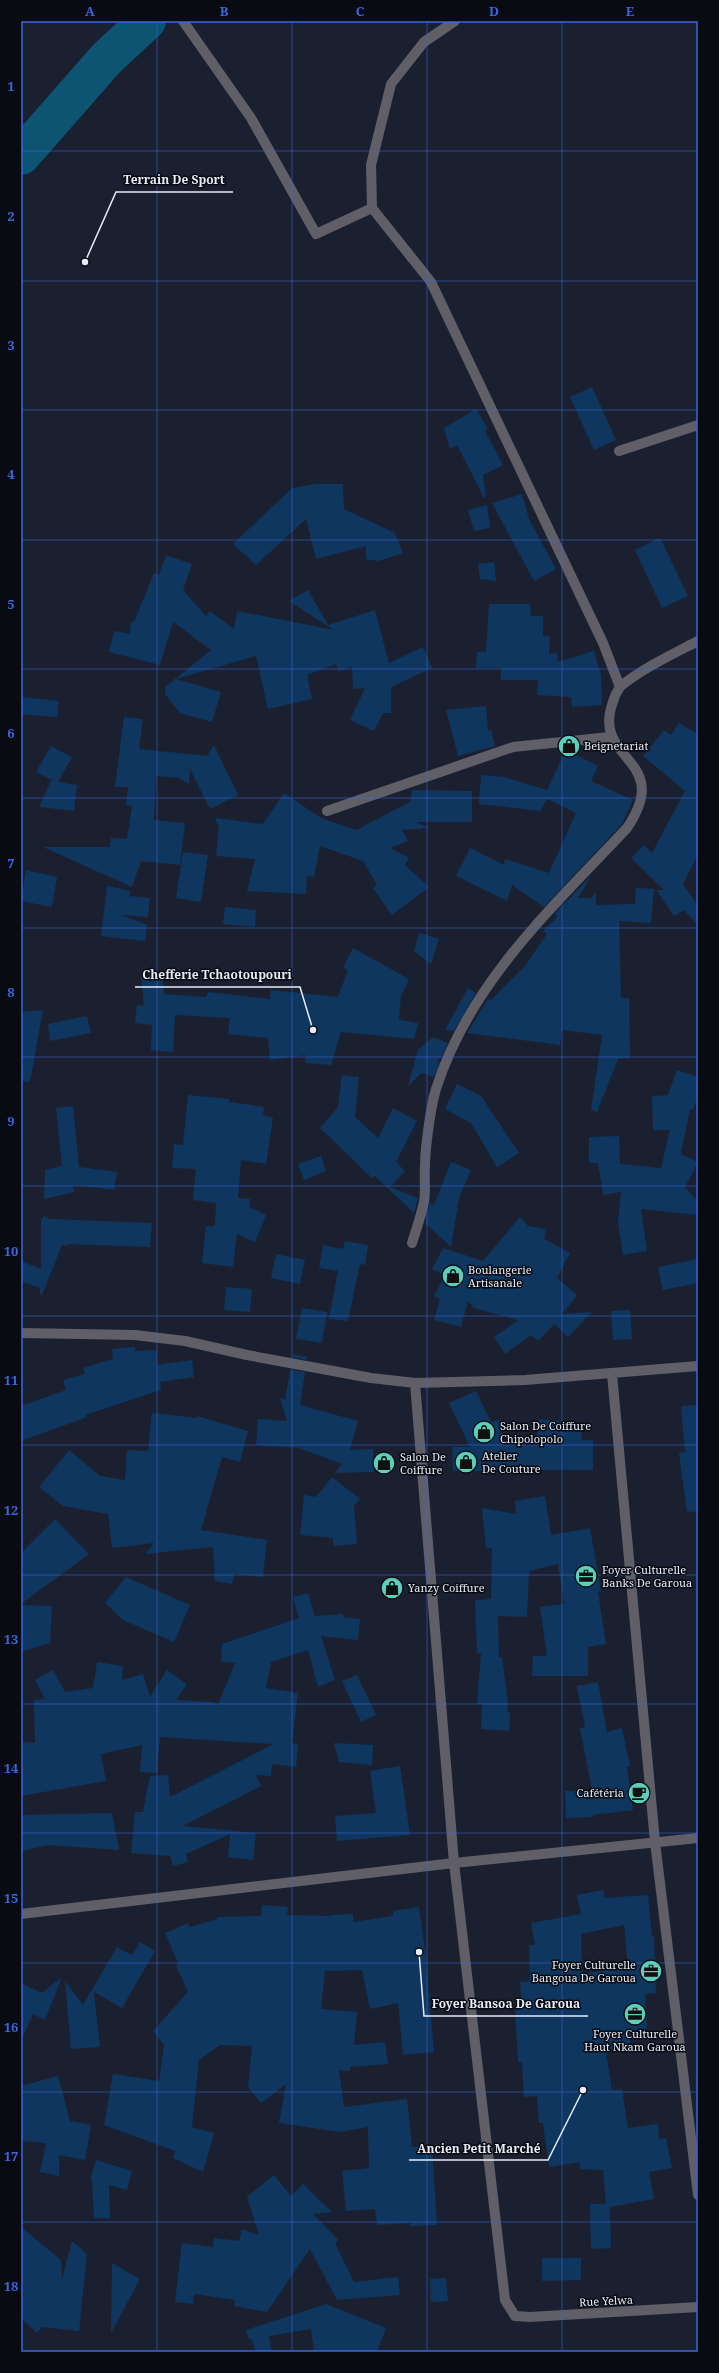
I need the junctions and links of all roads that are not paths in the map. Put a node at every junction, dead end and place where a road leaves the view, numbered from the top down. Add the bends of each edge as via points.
1 (183, 21) edge
2 (455, 21) edge
3 (372, 208) junction
4 (698, 425) edge
5 (619, 451) dead end
6 (698, 641) edge
7 (620, 687) junction
8 (610, 737) junction
9 (327, 812) dead end
10 (412, 1243) dead end
11 (21, 1333) edge
12 (698, 1366) edge
13 (612, 1374) junction
14 (414, 1383) junction
15 (698, 1838) edge
16 (655, 1842) junction
17 (454, 1863) junction
18 (21, 1914) edge
19 (698, 2195) edge
20 (698, 2307) edge

1 - 3 street via 251,118 316,234
2 - 3 street via 424,42 390,84 371,164
3 - 7 street via 430,282 603,643
4 - 5 street
6 - 7 street
7 - 8 street via 610,712
8 - 9 street via 512,747
8 - 10 street via 638,769 643,798 628,828 518,944 485,988 466,1022 448,1057 436,1090 425,1166 424,1202
11 - 14 street via 135,1335 185,1341 355,1375
12 - 13 street
13 - 14 street via 525,1380
13 - 16 street
14 - 17 street
15 - 16 street
16 - 17 street
16 - 19 street
17 - 18 street
17 - 20 street, Rue Yelwa via 505,2300 515,2316

